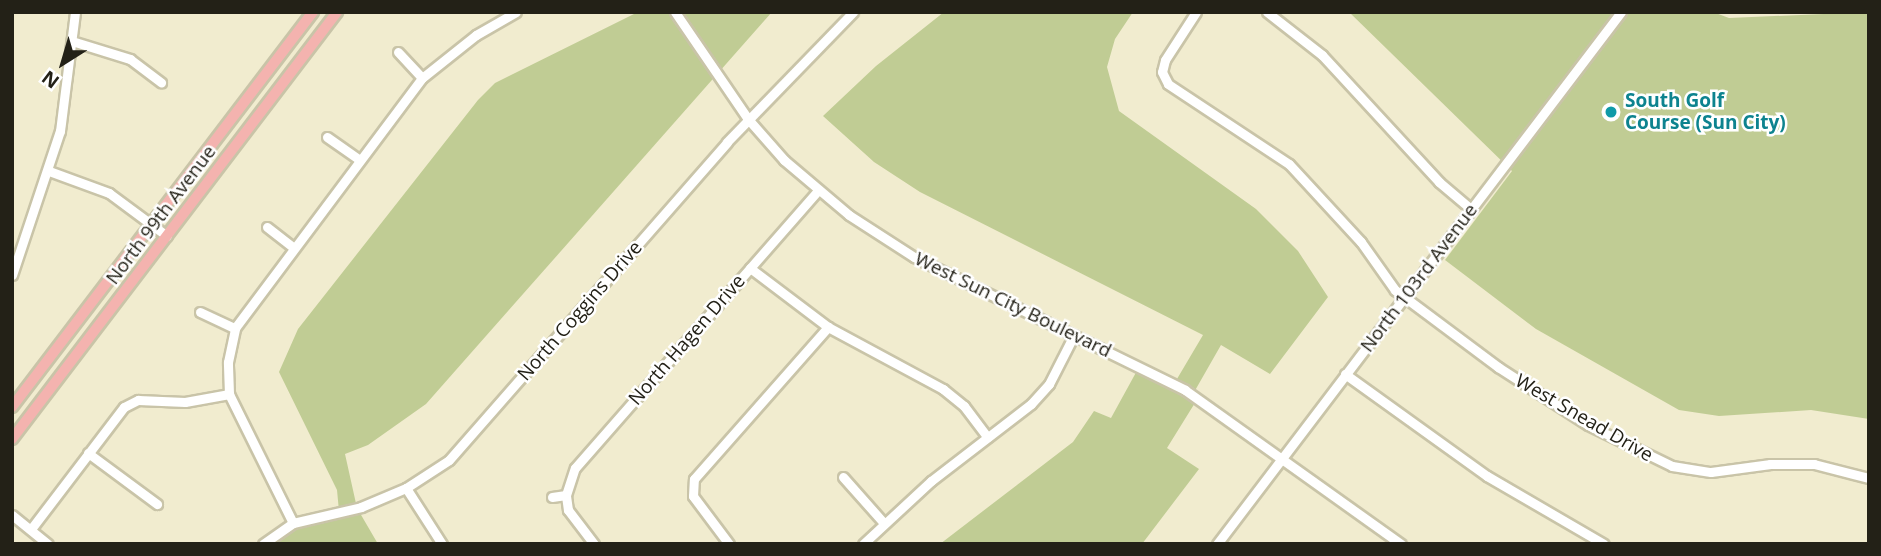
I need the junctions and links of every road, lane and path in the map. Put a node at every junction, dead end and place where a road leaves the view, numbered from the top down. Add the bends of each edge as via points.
1 (75, 12) edge
2 (313, 12) edge
3 (337, 12) edge
4 (675, 12) edge
5 (853, 12) edge
6 (1196, 12) edge
7 (1267, 12) edge
8 (1621, 12) edge
9 (511, 13) edge
10 (75, 42) junction
11 (398, 52) dead end
12 (422, 78) junction
13 (161, 82) dead end
14 (748, 119) junction
15 (327, 137) dead end
16 (359, 159) junction
17 (50, 171) junction
18 (818, 190) junction
19 (1471, 209) junction
20 (152, 224) junction
21 (267, 227) dead end
22 (167, 236) junction
23 (293, 247) junction
24 (750, 268) junction
25 (12, 275) edge
26 (1404, 298) junction
27 (200, 312) dead end
28 (234, 327) junction
29 (828, 327) junction
30 (1074, 335) junction
31 (1345, 374) junction
32 (229, 394) junction
33 (12, 407) edge
34 (987, 437) junction
35 (12, 439) edge
36 (88, 453) junction
37 (1283, 457) junction
38 (843, 477) dead end
39 (1869, 478) edge
40 (406, 488) junction
41 (566, 495) junction
42 (552, 497) dead end
43 (157, 504) dead end
44 (12, 515) edge
45 (883, 522) junction
46 (293, 523) junction
47 (31, 529) junction
48 (48, 544) edge
49 (263, 544) edge
50 (442, 544) edge
51 (594, 544) edge
52 (729, 544) edge
53 (863, 544) edge
54 (1217, 544) edge
55 (1401, 544) edge
56 (1604, 544) edge

1 - 10 street
2 - 20 main road, North 99th Avenue
3 - 22 main road, North 99th Avenue
4 - 14 street, West Sun City Boulevard
5 - 14 street, North Coggins Drive
6 - 26 street, West Snead Drive via 1163,65 1168,84 1289,164 1361,242
7 - 19 street via 1322,55 1439,182
8 - 19 street, North 103rd Avenue
9 - 12 street
10 - 13 street via 130,59
10 - 17 street
11 - 12 street
12 - 16 street
14 - 18 street, West Sun City Boulevard
14 - 40 street, North Coggins Drive via 472,436 449,460
15 - 16 street
16 - 23 street
17 - 20 street via 109,193
17 - 25 street
18 - 24 street, North Hagen Drive
18 - 30 street, West Sun City Boulevard via 914,257
19 - 26 street, North 103rd Avenue
20 - 22 street
20 - 33 main road, North 99th Avenue
21 - 23 street
22 - 35 main road, North 99th Avenue
23 - 28 street
24 - 29 street
24 - 41 street, North Hagen Drive via 575,468
26 - 31 street, North 103rd Avenue
26 - 39 street, West Snead Drive via 1535,392 1653,460 1711,472 1814,464
27 - 28 street
28 - 32 street
29 - 34 street via 943,389 964,406
29 - 52 street via 694,479 694,496
30 - 34 street via 1049,384
30 - 37 street, West Sun City Boulevard via 1185,390
31 - 37 street, North 103rd Avenue
31 - 56 street via 1477,470
32 - 36 street via 184,402 138,400 124,407
32 - 46 street
34 - 45 street
36 - 43 street
36 - 47 street
37 - 54 street, North 103rd Avenue
37 - 55 street, West Sun City Boulevard
38 - 45 street
40 - 46 street, North Coggins Drive via 362,506
40 - 50 street
41 - 42 street
41 - 51 street via 571,517
44 - 47 street
45 - 53 street
46 - 49 street, North Coggins Drive
47 - 48 street

